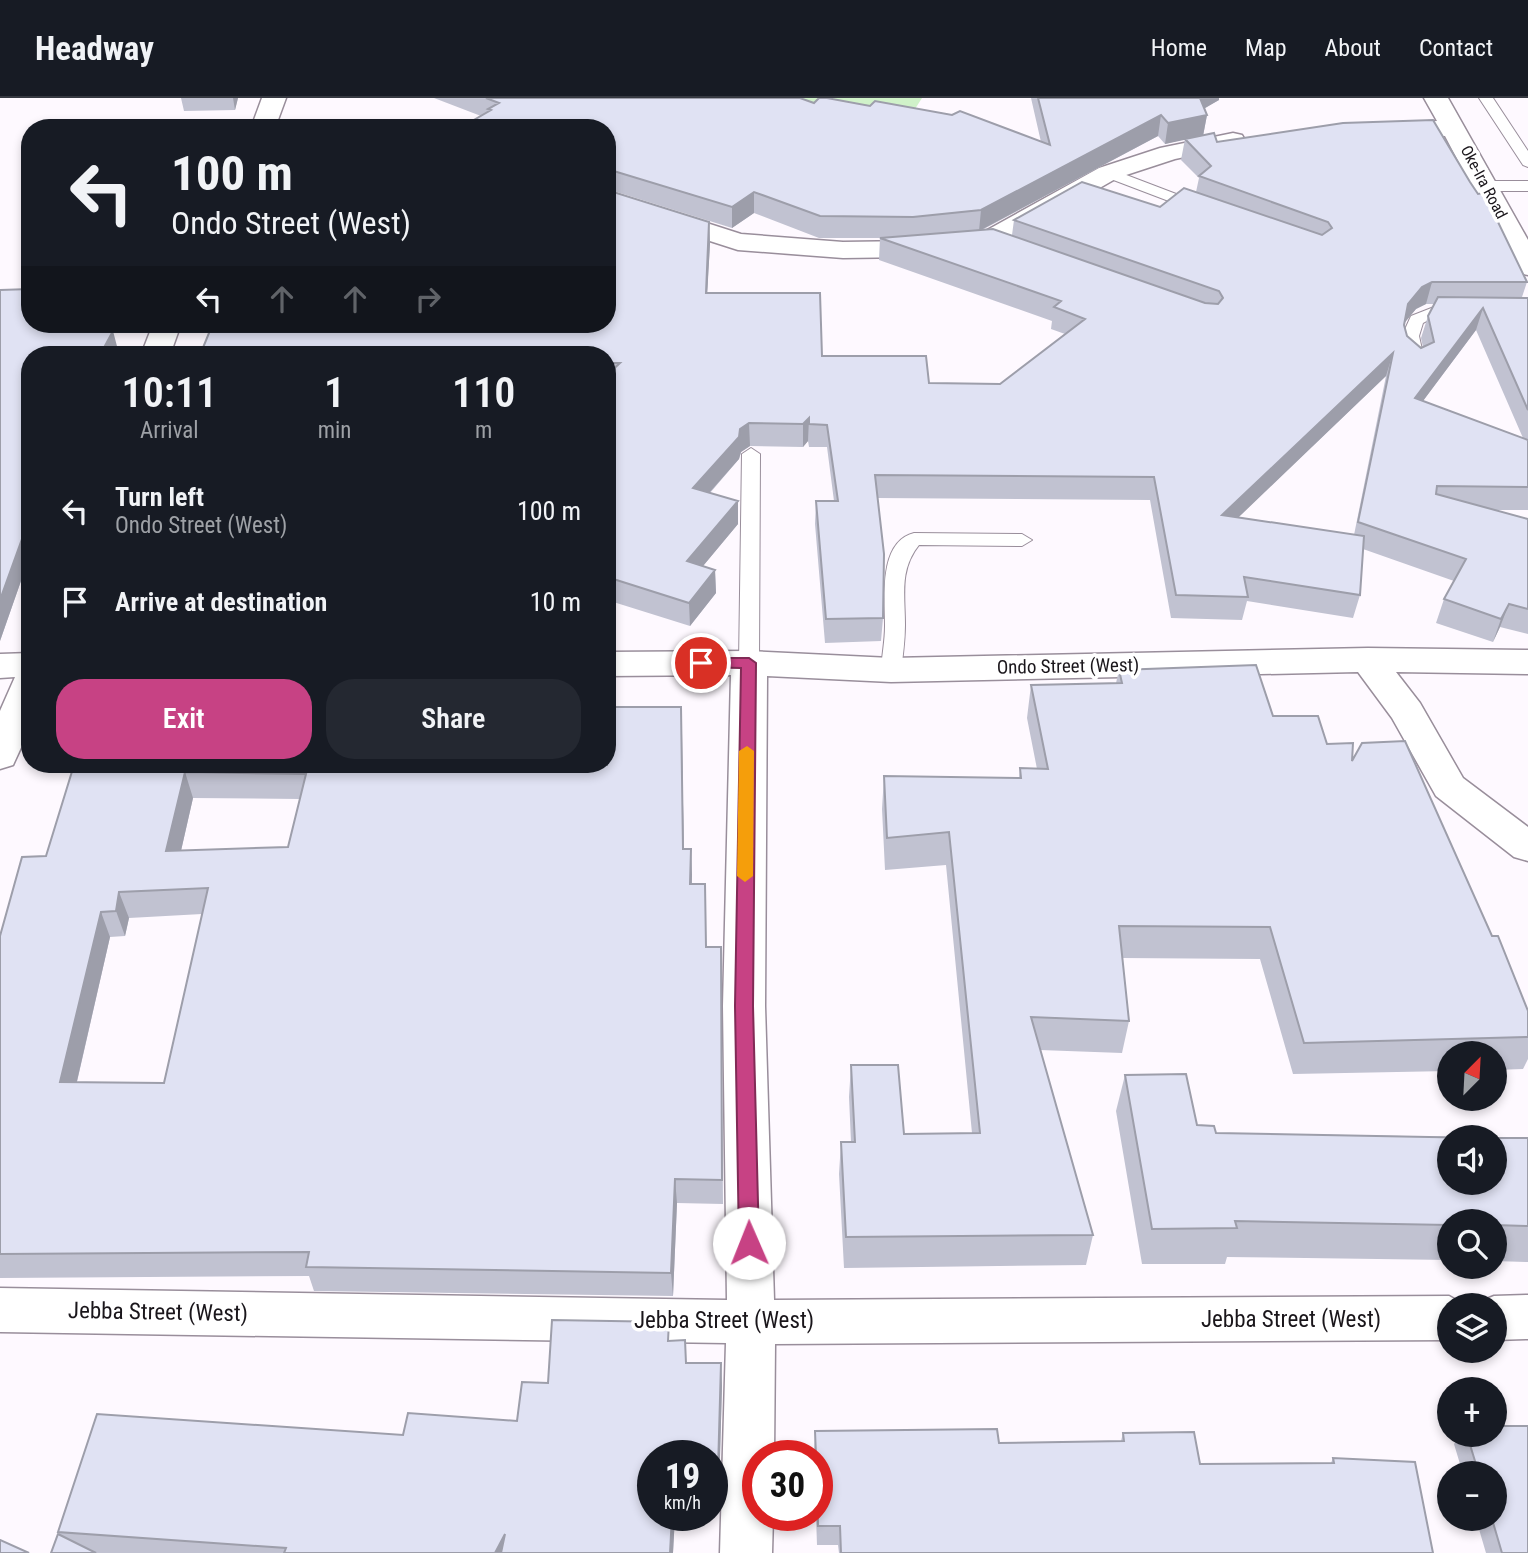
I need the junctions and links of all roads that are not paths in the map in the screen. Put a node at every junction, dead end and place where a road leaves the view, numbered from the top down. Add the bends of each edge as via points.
1 (274, 98) edge
2 (1436, 98) edge
3 (1486, 98) edge
4 (266, 119) edge
5 (1454, 128) junction
6 (1357, 130) edge
7 (1254, 138) edge
8 (1528, 162) edge
9 (1108, 173) junction
10 (1487, 186) junction
11 (1528, 186) edge
12 (616, 202) edge
13 (1214, 213) edge
14 (1528, 267) edge
15 (1482, 311) edge
16 (1416, 363) edge
17 (751, 454) dead end
18 (1021, 540) dead end
19 (1368, 660) junction
20 (1528, 662) edge
21 (749, 663) junction
22 (616, 664) edge
23 (21, 665) edge
24 (0, 666) edge
25 (891, 670) junction
26 (21, 704) edge
27 (0, 756) edge
28 (1528, 847) edge
29 (0, 1310) edge
30 (1528, 1317) edge
31 (1437, 1318) edge
32 (1507, 1318) edge
33 (751, 1322) junction
34 (746, 1553) edge

1 - 4 street
2 - 5 street, Oke-Ira Road
3 - 8 lane
5 - 6 street
5 - 10 street, Oke-Ira Road
7 - 9 street via 1169,153
9 - 12 street via 998,244 843,250 738,242
9 - 13 lane
10 - 11 lane
10 - 14 street, Oke-Ira Road
15 - 16 lane via 1427,311 1412,324 1408,341
17 - 21 lane
18 - 25 lane via 914,539 900,554 892,576 895,628
19 - 20 street, Ondo Street (West)
19 - 25 street, Ondo Street (West)
19 - 28 street via 1407,712 1449,787
21 - 22 street, Ondo Street (West)
21 - 25 street, Ondo Street (West)
21 - 33 street via 744,1006
23 - 24 street
26 - 27 street
29 - 33 street, Jebba Street (West)
30 - 32 street
31 - 33 street, Jebba Street (West)
33 - 34 street

